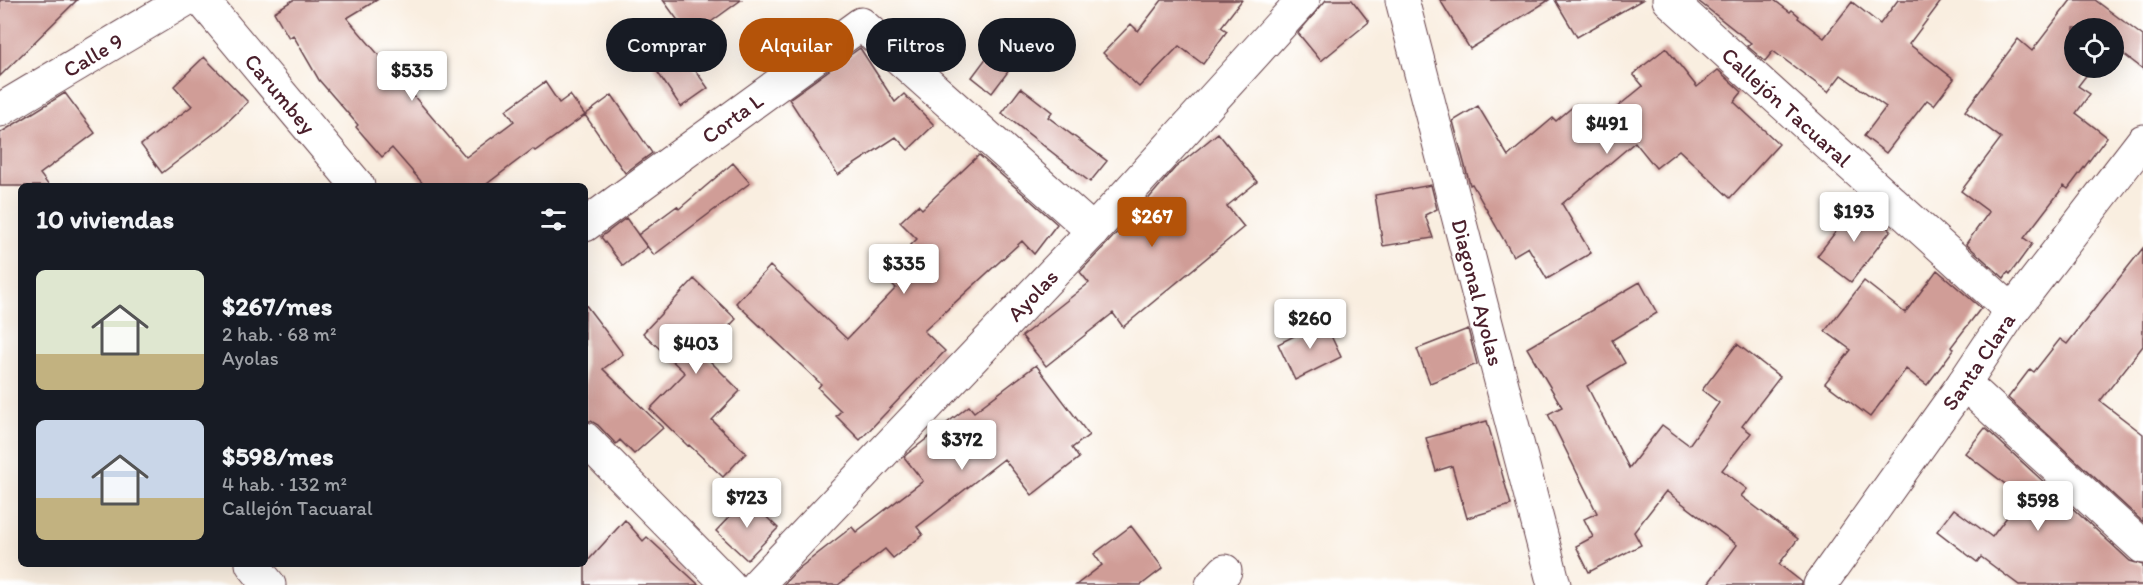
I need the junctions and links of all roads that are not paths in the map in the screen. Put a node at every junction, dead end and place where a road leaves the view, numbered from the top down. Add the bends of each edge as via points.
1 (185, 0) edge
2 (202, 0) edge
3 (1303, 0) edge
4 (1402, 0) edge
5 (1669, 0) edge
6 (0, 110) edge
7 (2143, 141) edge
8 (355, 183) edge
9 (588, 223) edge
10 (1093, 231) junction
11 (2012, 311) junction
12 (1964, 383) junction
13 (588, 442) edge
14 (2143, 546) edge
15 (254, 567) edge
16 (269, 585) edge
17 (729, 585) edge
18 (757, 585) edge
19 (1554, 585) edge
20 (1820, 585) edge

1 - 6 street, Calle 9
2 - 8 street, Carumbey
3 - 10 street, Ayolas
4 - 19 street, Diagonal Ayolas
5 - 11 street, Callejón Tacuaral
7 - 11 street, Santa Clara
9 - 10 street, Corta L via 861,24
10 - 18 street, Ayolas
11 - 12 street, Santa Clara
12 - 14 street
12 - 20 street, Santa Clara
13 - 17 street
15 - 16 street

